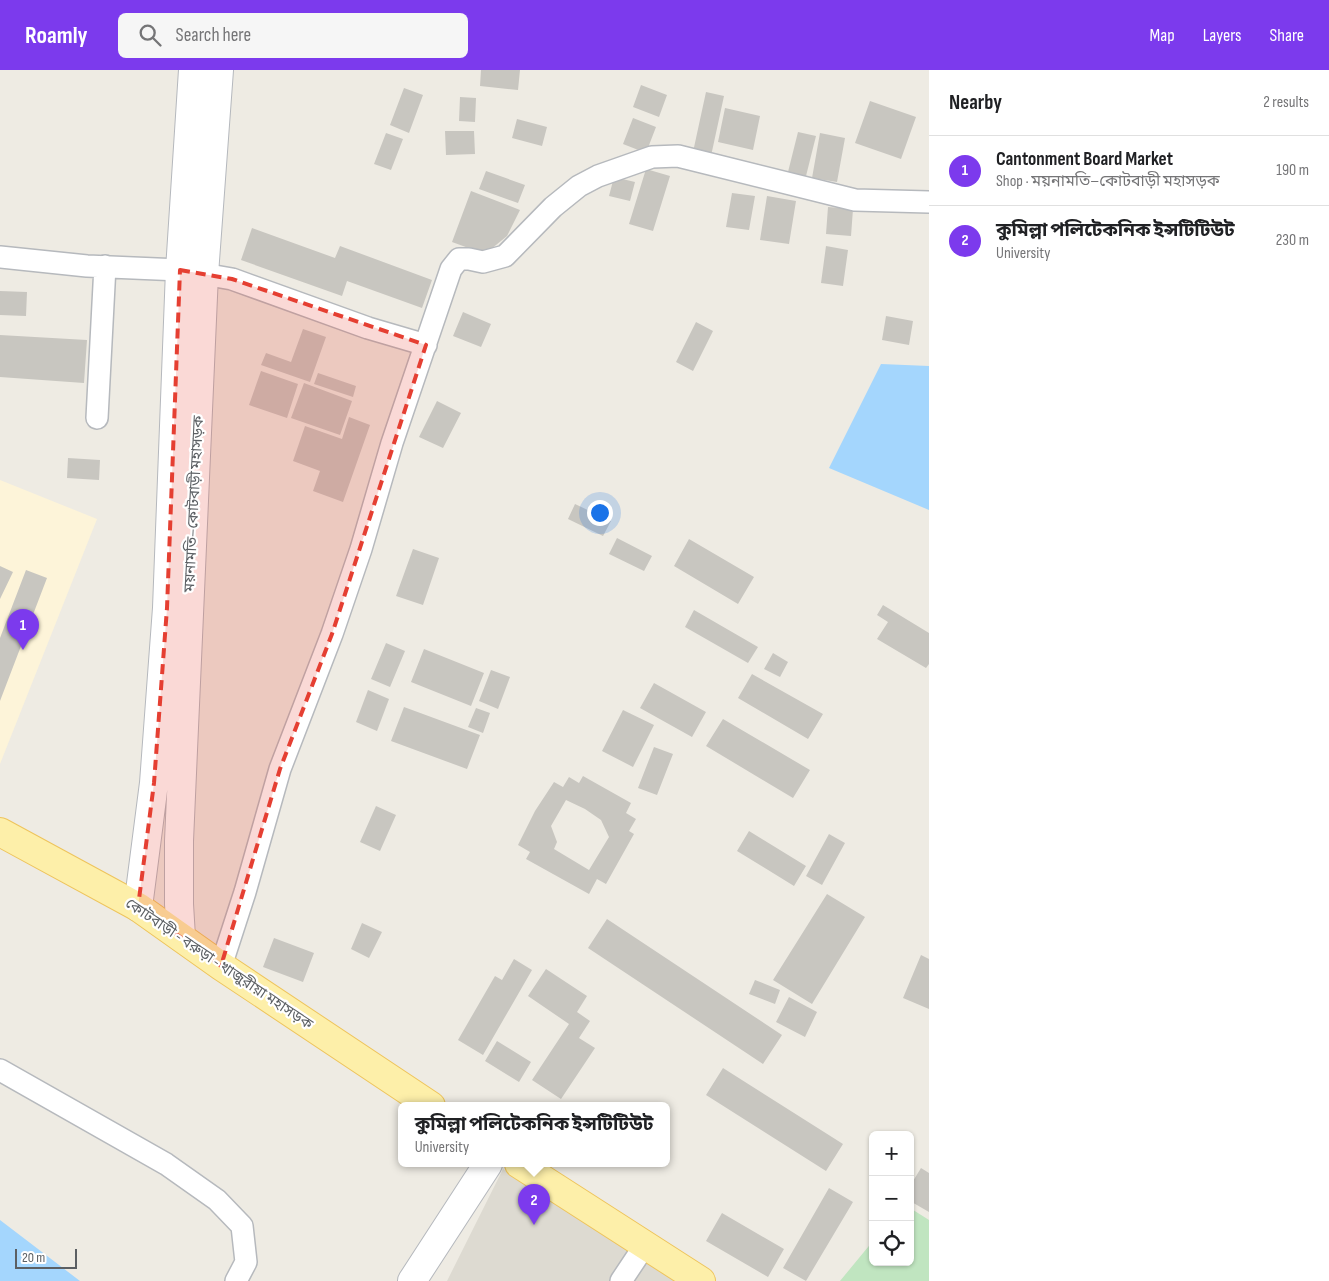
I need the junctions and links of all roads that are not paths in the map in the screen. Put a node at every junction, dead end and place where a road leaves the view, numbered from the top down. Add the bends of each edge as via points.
1 (193, 70) edge
2 (219, 70) edge
3 (929, 202) edge
4 (0, 257) edge
5 (105, 266) junction
6 (192, 272) junction
7 (426, 346) junction
8 (97, 418) dead end
9 (0, 832) edge
10 (138, 907) junction
11 (181, 937) junction
12 (221, 966) junction
13 (0, 1070) edge
14 (425, 1102) edge
15 (486, 1167) edge
16 (525, 1167) edge
17 (645, 1245) junction
18 (236, 1281) edge
19 (412, 1281) edge
20 (621, 1281) edge
21 (701, 1281) edge

1 - 6 main road, ময়নামতি–কোটবাড়ী মহাসড়ক
2 - 6 main road, ময়নামতি–কোটবাড়ী মহাসড়ক
3 - 7 street via 855,200 678,156 652,157 579,186 553,207 505,256 483,262 458,259 451,269
4 - 5 street
5 - 6 street
5 - 8 street
6 - 7 street via 232,279
6 - 10 main road, ময়নামতি–কোটবাড়ী মহাসড়ক via 154,783
6 - 11 main road, ময়নামতি–কোটবাড়ী মহাসড়ক via 178,889
7 - 12 street via 332,634 280,769
9 - 10 main road, কোটবাড়ী - বরুড়া - খাজুরীয়া মহাসড়ক
10 - 11 main road, কোটবাড়ী - বরুড়া - খাজুরীয়া মহাসড়ক
11 - 12 main road, কোটবাড়ী - বরুড়া - খাজুরীয়া মহাসড়ক
12 - 14 main road, কোটবাড়ী - বরুড়া - খাজুরীয়া মহাসড়ক
13 - 18 street via 166,1164 217,1200 242,1226 246,1262
15 - 19 main road
16 - 17 main road
17 - 20 street
17 - 21 main road

